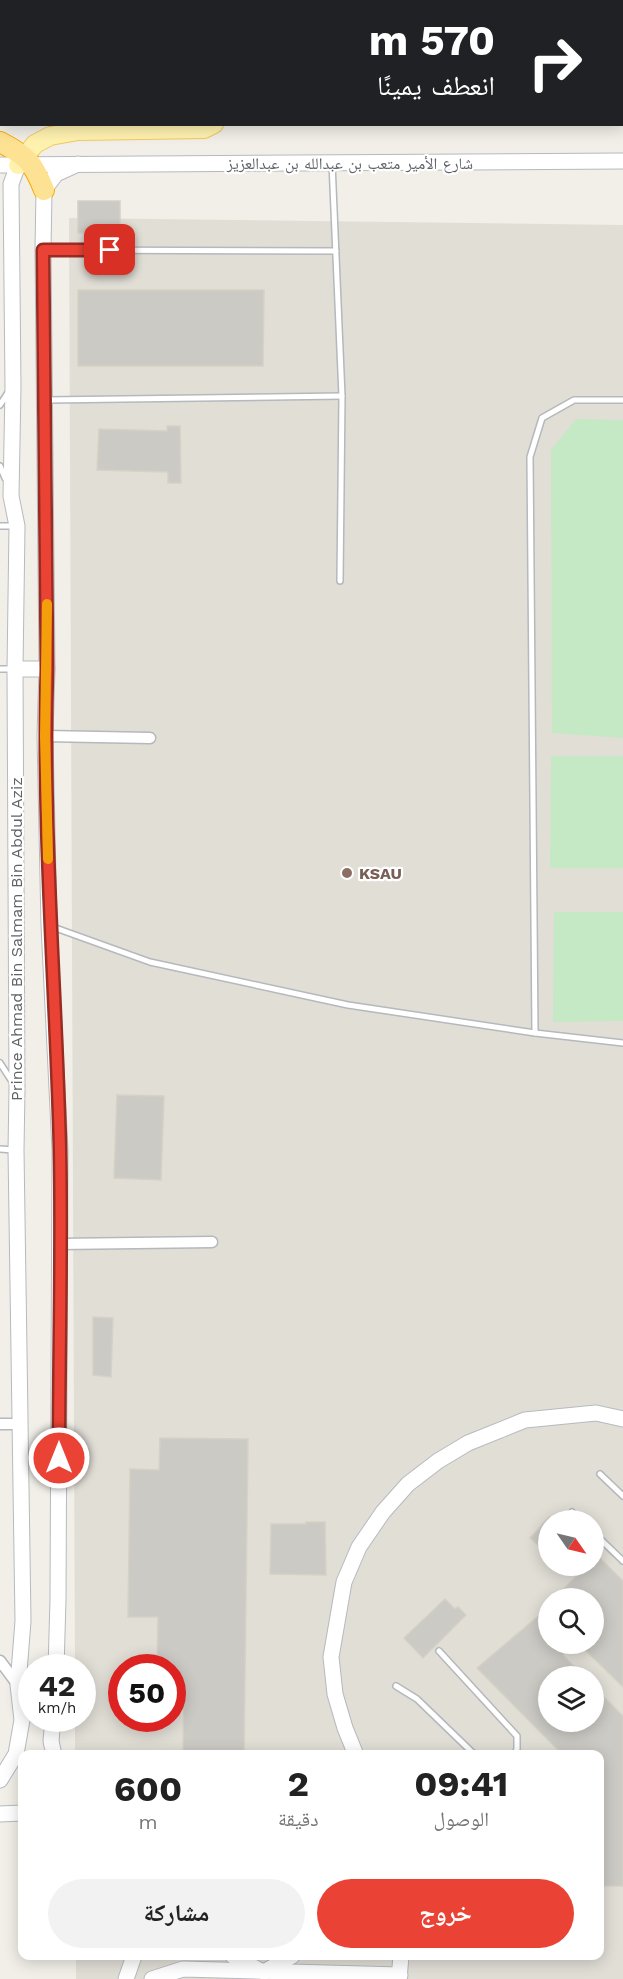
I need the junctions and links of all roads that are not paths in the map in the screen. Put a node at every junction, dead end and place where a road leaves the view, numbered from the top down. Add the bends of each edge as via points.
1 (210, 126) edge
2 (0, 142) edge
3 (623, 161) edge
4 (26, 162) junction
5 (332, 163) junction
6 (78, 164) junction
7 (0, 165) edge
8 (44, 190) junction
9 (0, 227) edge
10 (11, 242) junction
11 (43, 250) junction
12 (336, 250) junction
13 (13, 387) junction
14 (342, 396) junction
15 (45, 400) junction
16 (623, 400) edge
17 (0, 405) edge
18 (0, 466) edge
19 (11, 496) junction
20 (0, 526) edge
21 (17, 526) junction
22 (340, 581) dead end
23 (7, 669) edge
24 (47, 669) junction
25 (45, 736) junction
26 (150, 738) dead end
27 (49, 925) junction
28 (535, 1033) junction
29 (623, 1043) edge
30 (0, 1063) edge
31 (17, 1089) junction
32 (0, 1149) edge
33 (16, 1150) junction
34 (212, 1242) dead end
35 (59, 1244) junction
36 (623, 1419) edge
37 (0, 1424) edge
38 (19, 1424) junction
39 (600, 1474) dead end
40 (623, 1496) edge
41 (604, 1543) edge
42 (623, 1561) edge
43 (439, 1651) dead end
44 (20, 1654) edge
45 (56, 1654) edge
46 (0, 1661) edge
47 (18, 1685) edge
48 (396, 1686) dead end
49 (20, 1732) edge
50 (52, 1732) edge
51 (53, 1750) edge
52 (354, 1750) edge
53 (470, 1750) edge
54 (517, 1750) edge
55 (0, 1780) edge
56 (18, 1813) edge
57 (0, 1814) edge
58 (133, 1960) edge
59 (241, 1960) edge
60 (285, 1960) edge
61 (401, 1960) edge
62 (264, 1972) junction
63 (400, 1977) edge
64 (126, 1979) edge
65 (152, 1979) edge

1 - 4 main road via 78,131 50,136 35,144
2 - 4 highway
3 - 5 main road, شارع الأمير متعب بن عبدالله بن عبدالعزيز
4 - 6 main road, شارع الأمير متعب بن عبدالله بن عبدالعزيز
4 - 7 main road, شارع الأمير متعب بن عبدالله بن عبدالعزيز
4 - 8 highway
4 - 10 main road, Prince Ahmad Bin Salmam Bin Abdul Aziz via 11,184
5 - 6 main road, شارع الأمير متعب بن عبدالله بن عبدالعزيز
5 - 12 lane
6 - 8 main road via 56,174
8 - 11 main road, Prince Ahmad Bin Salmam Bin Abdul Aziz
9 - 10 main road
10 - 13 main road, Prince Ahmad Bin Salmam Bin Abdul Aziz
11 - 12 lane
11 - 15 main road, Prince Ahmad Bin Salmam Bin Abdul Aziz
12 - 14 lane
13 - 17 lane
13 - 19 main road, Prince Ahmad Bin Salmam Bin Abdul Aziz
14 - 15 lane
14 - 22 lane
15 - 24 main road, Prince Ahmad Bin Salmam Bin Abdul Aziz
16 - 28 lane via 574,400 542,418 530,457
18 - 19 lane
19 - 21 main road, Prince Ahmad Bin Salmam Bin Abdul Aziz
20 - 21 lane
21 - 23 main road, Prince Ahmad Bin Salmam Bin Abdul Aziz
23 - 24 main road
23 - 31 main road, Prince Ahmad Bin Salmam Bin Abdul Aziz
24 - 25 main road, Prince Ahmad Bin Salmam Bin Abdul Aziz
25 - 26 street
25 - 27 main road, Prince Ahmad Bin Salmam Bin Abdul Aziz
27 - 28 lane via 150,962 348,1005
27 - 35 main road, Prince Ahmad Bin Salmam Bin Abdul Aziz via 60,1150
28 - 29 lane
30 - 31 lane
31 - 33 main road, Prince Ahmad Bin Salmam Bin Abdul Aziz
32 - 33 lane
33 - 38 main road, Prince Ahmad Bin Salmam Bin Abdul Aziz
34 - 35 street
35 - 45 main road, Prince Ahmad Bin Salmam Bin Abdul Aziz
36 - 52 main road via 596,1413 525,1420 468,1443 438,1461 408,1484 383,1512 359,1547 344,1582 331,1657 335,1694
37 - 38 street
38 - 44 main road, Prince Ahmad Bin Salmam Bin Abdul Aziz via 23,1601
39 - 40 lane
41 - 42 lane
43 - 54 lane via 517,1736
46 - 47 street
48 - 53 lane via 417,1699
49 - 55 main road, Prince Ahmad Bin Salmam Bin Abdul Aziz via 16,1754
50 - 51 main road
56 - 57 main road
58 - 64 main road
59 - 62 main road
60 - 62 main road
61 - 63 main road
62 - 63 main road
62 - 65 main road via 183,1969

